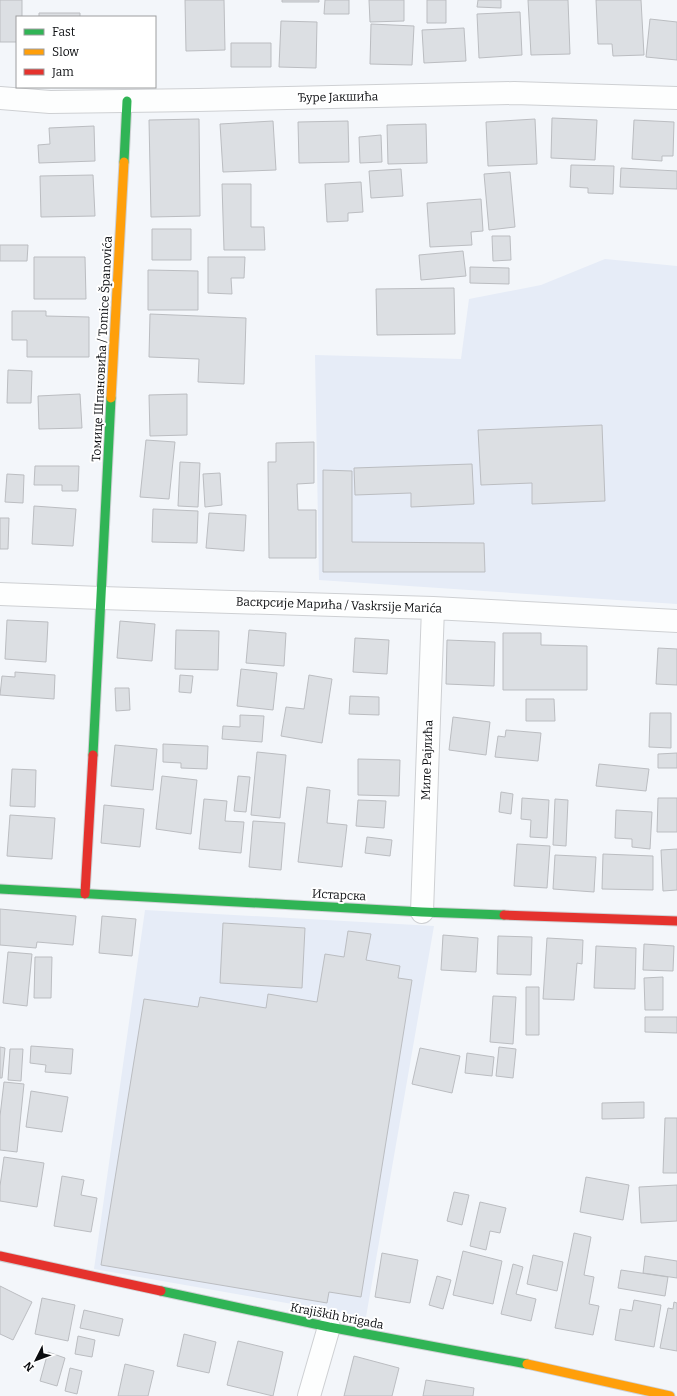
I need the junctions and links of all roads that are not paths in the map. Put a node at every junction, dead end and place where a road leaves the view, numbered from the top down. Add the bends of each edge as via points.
1 (0, 98) edge
2 (677, 98) edge
3 (127, 101) junction
4 (0, 594) edge
5 (101, 598) junction
6 (433, 608) junction
7 (677, 622) edge
8 (0, 889) edge
9 (85, 894) junction
10 (422, 912) junction
11 (677, 921) edge
12 (0, 1256) edge
13 (329, 1327) junction
14 (309, 1396) edge
15 (670, 1396) edge

1 - 3 street, Ђуре Јакшића via 50,102
2 - 3 street, Ђуре Јакшића via 514,93
3 - 5 street, Томице Шпановића / Tomice Španovića
4 - 5 street, Васкрсије Марића / Vaskrsije Marića
5 - 6 street, Васкрсије Марића / Vaskrsije Marića
5 - 9 street, Томице Шпановића / Tomice Španovića
6 - 7 street, Васкрсије Марића / Vaskrsije Marića
6 - 10 street, Миле Рајлића
8 - 9 street, Истарска
9 - 10 street, Истарска
10 - 11 street, Истарска
12 - 13 street, Krajiških brigada
13 - 14 street
13 - 15 street, Krajiških brigada via 508,1360

